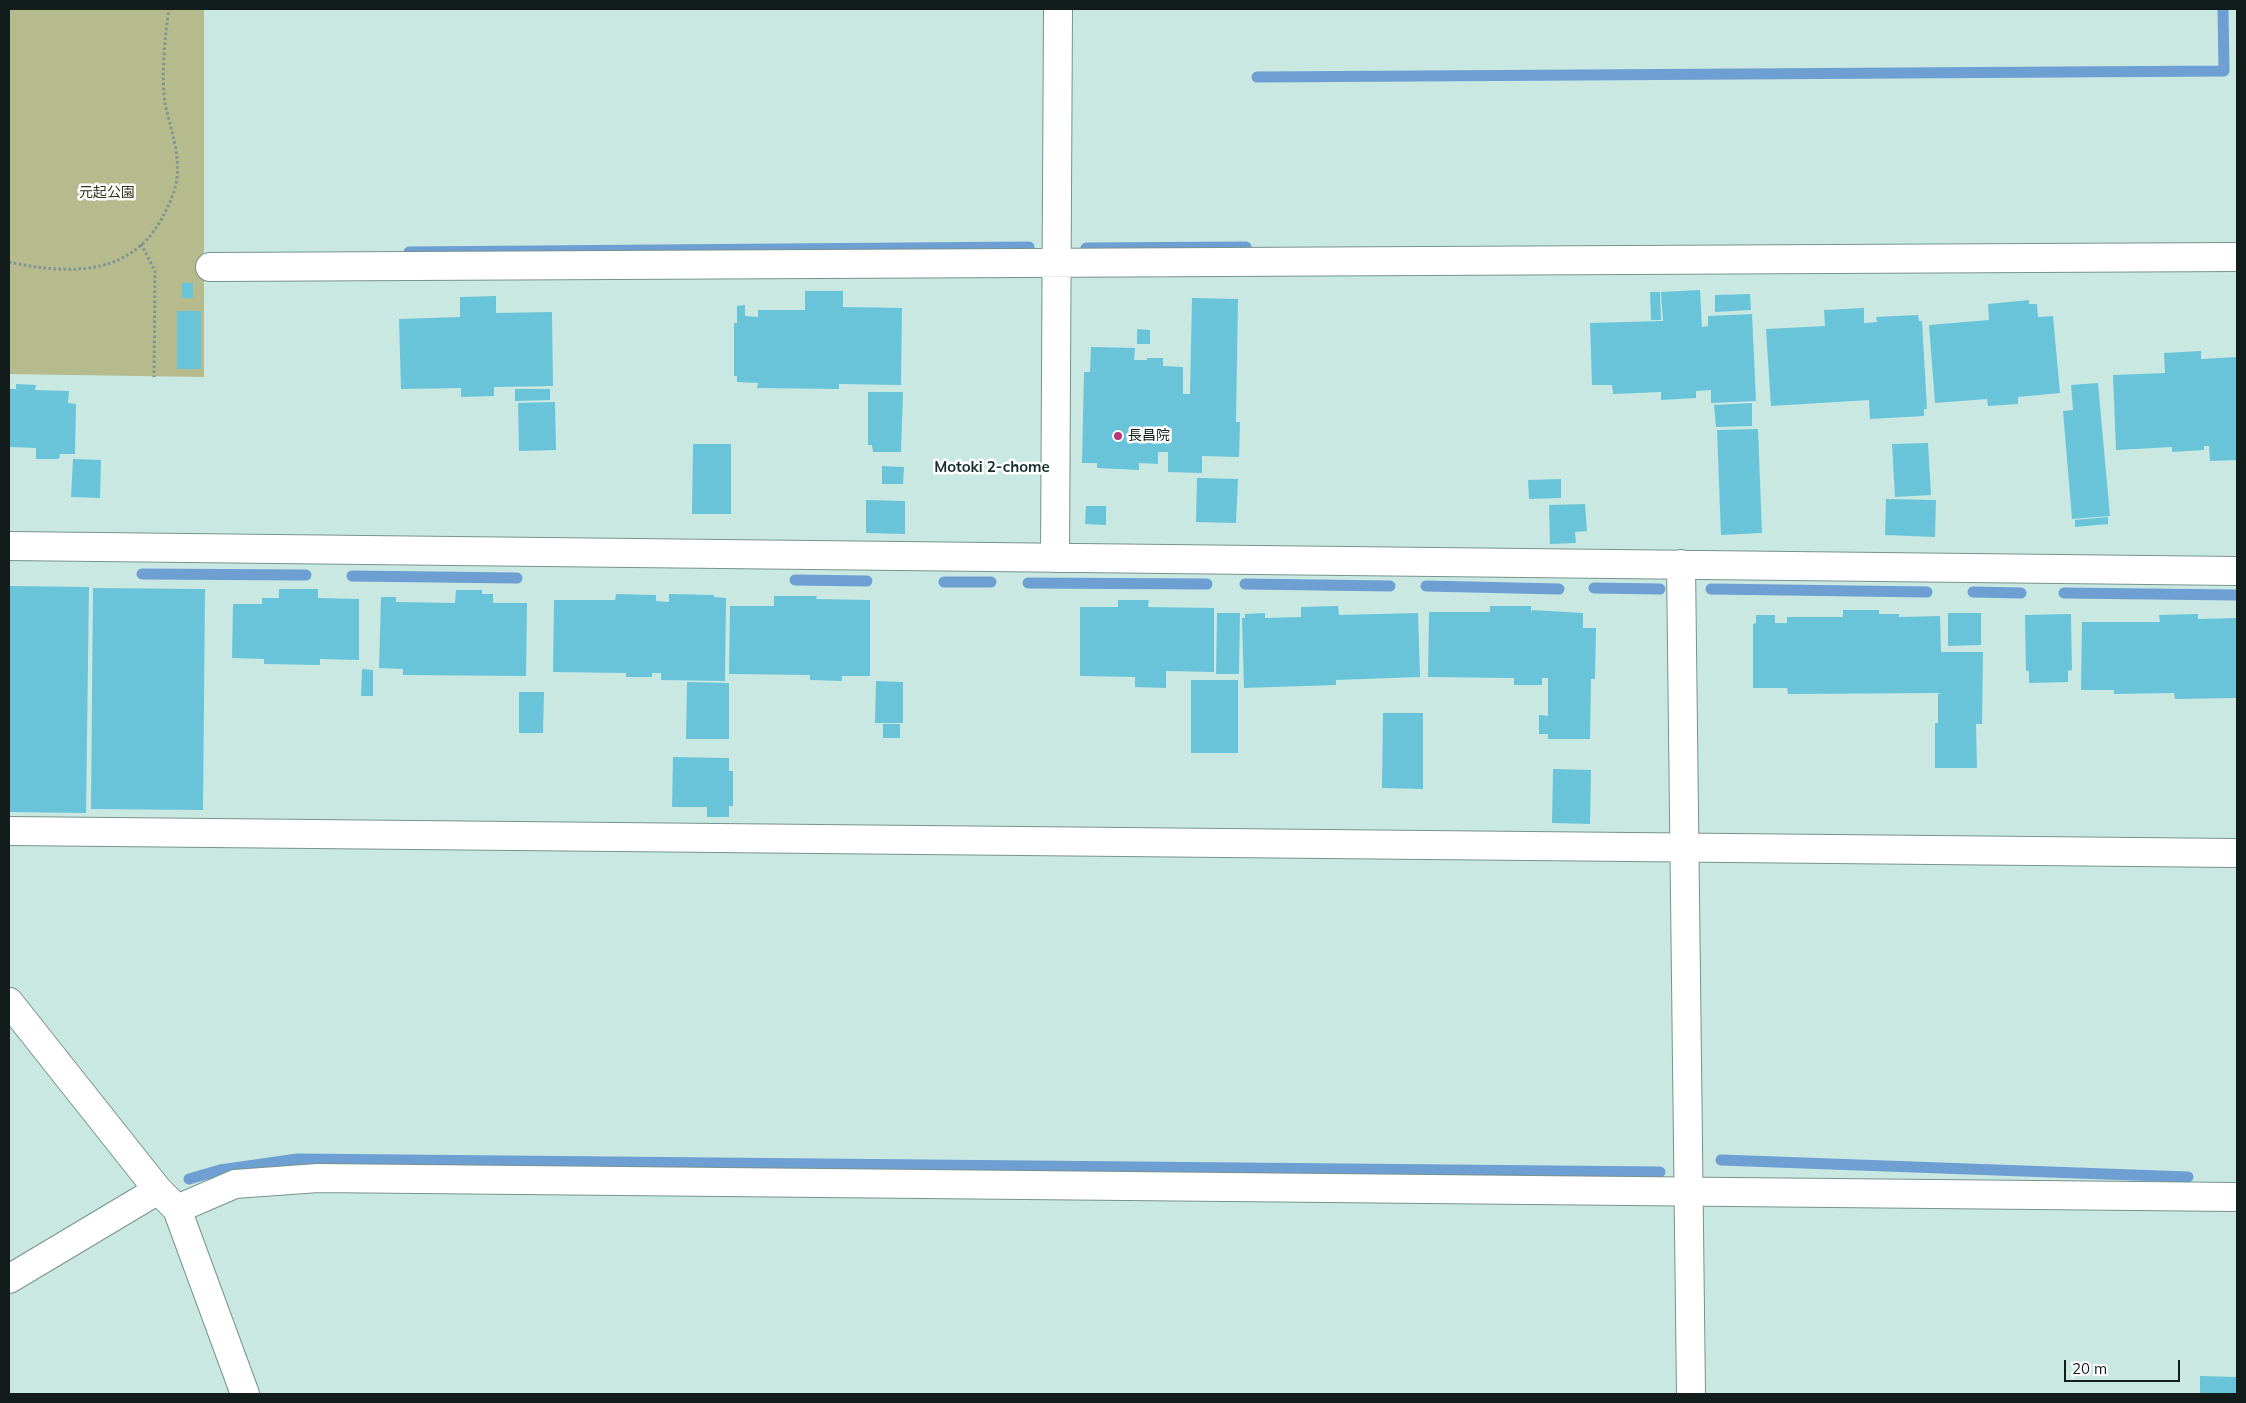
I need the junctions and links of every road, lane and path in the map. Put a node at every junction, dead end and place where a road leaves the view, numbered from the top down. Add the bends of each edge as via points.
1 (169, 9) edge
2 (1058, 9) edge
3 (142, 244) junction
4 (2237, 257) edge
5 (9, 262) edge
6 (1056, 264) junction
7 (210, 267) dead end
8 (154, 377) dead end
9 (9, 546) edge
10 (1054, 558) junction
11 (1681, 564) junction
12 (2237, 571) edge
13 (9, 831) edge
14 (1684, 847) junction
15 (2237, 853) edge
16 (9, 1002) edge
17 (1688, 1192) junction
18 (2237, 1197) edge
19 (167, 1199) junction
20 (9, 1279) edge
21 (246, 1394) edge
22 (1690, 1394) edge

1 - 3 path via 165,36 165,102 176,145 177,178 170,203
2 - 6 street
3 - 5 path via 122,260 92,268 31,267
3 - 8 path via 155,271
4 - 6 street
6 - 7 street
6 - 10 street
9 - 10 street
10 - 11 street
11 - 12 street
11 - 14 street
13 - 14 street
14 - 15 street
14 - 17 street
16 - 19 street
17 - 18 street
17 - 19 street via 318,1178 235,1184
17 - 22 street
19 - 20 street
19 - 21 street

